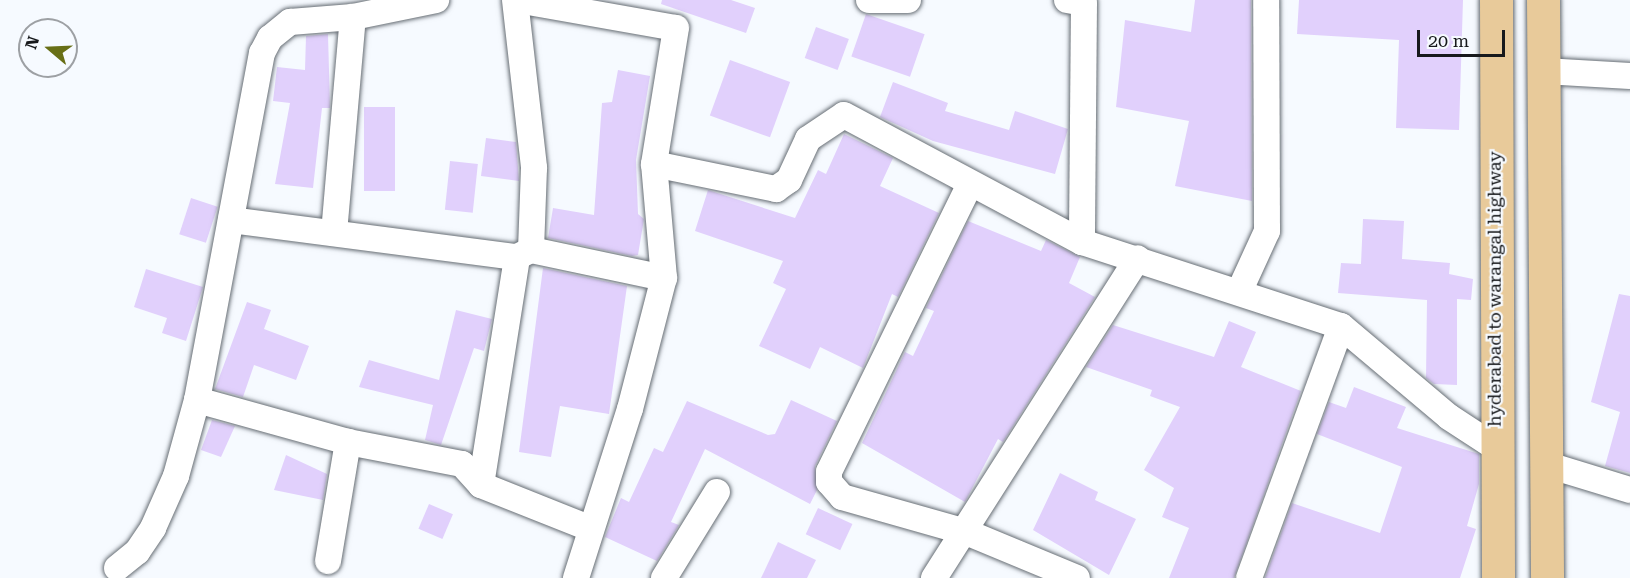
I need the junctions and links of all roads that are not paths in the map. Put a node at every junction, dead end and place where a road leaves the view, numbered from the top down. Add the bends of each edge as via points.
1 (436, 0) edge
2 (516, 0) edge
3 (869, 0) edge
4 (908, 0) edge
5 (1266, 0) edge
6 (1496, 0) edge
7 (1544, 0) edge
8 (1078, 1) edge
9 (353, 17) junction
10 (1544, 71) junction
11 (1630, 76) edge
12 (654, 164) junction
13 (969, 186) junction
14 (231, 220) junction
15 (334, 233) junction
16 (1082, 242) junction
17 (524, 253) junction
18 (1138, 258) junction
19 (663, 278) junction
20 (1240, 290) junction
21 (1341, 326) junction
22 (197, 400) junction
23 (348, 442) junction
24 (1495, 447) junction
25 (1545, 464) junction
26 (481, 486) junction
27 (1630, 490) edge
28 (717, 492) dead end
29 (589, 528) junction
30 (966, 532) junction
31 (328, 561) dead end
32 (117, 568) dead end
33 (576, 578) edge
34 (664, 578) edge
35 (934, 578) edge
36 (1077, 578) edge
37 (1249, 578) edge
38 (1498, 578) edge
39 (1547, 578) edge

1 - 9 street
2 - 12 street via 676,28
2 - 17 street via 534,168
3 - 4 street
5 - 20 street via 1267,231
6 - 24 main road, hyderabad to warangal highway
7 - 10 main road
8 - 16 street
9 - 14 street via 290,22 270,38
9 - 15 street
10 - 11 street
10 - 25 main road
12 - 13 street via 776,189 789,180 808,140 844,115
12 - 19 street
13 - 16 street
13 - 30 street via 829,472 833,490 842,496
14 - 15 street
14 - 22 street
15 - 17 street
16 - 18 street
17 - 19 street
17 - 26 street
18 - 20 street
18 - 30 street
19 - 29 street via 630,410
20 - 21 street
21 - 24 street via 1449,417
21 - 37 street
22 - 23 street
22 - 32 street via 176,476 153,528 137,552
23 - 26 street via 462,464
23 - 31 street
24 - 38 main road, hyderabad to warangal highway
25 - 27 street
25 - 39 main road
26 - 29 street
28 - 34 street
29 - 33 street
30 - 35 street
30 - 36 street

